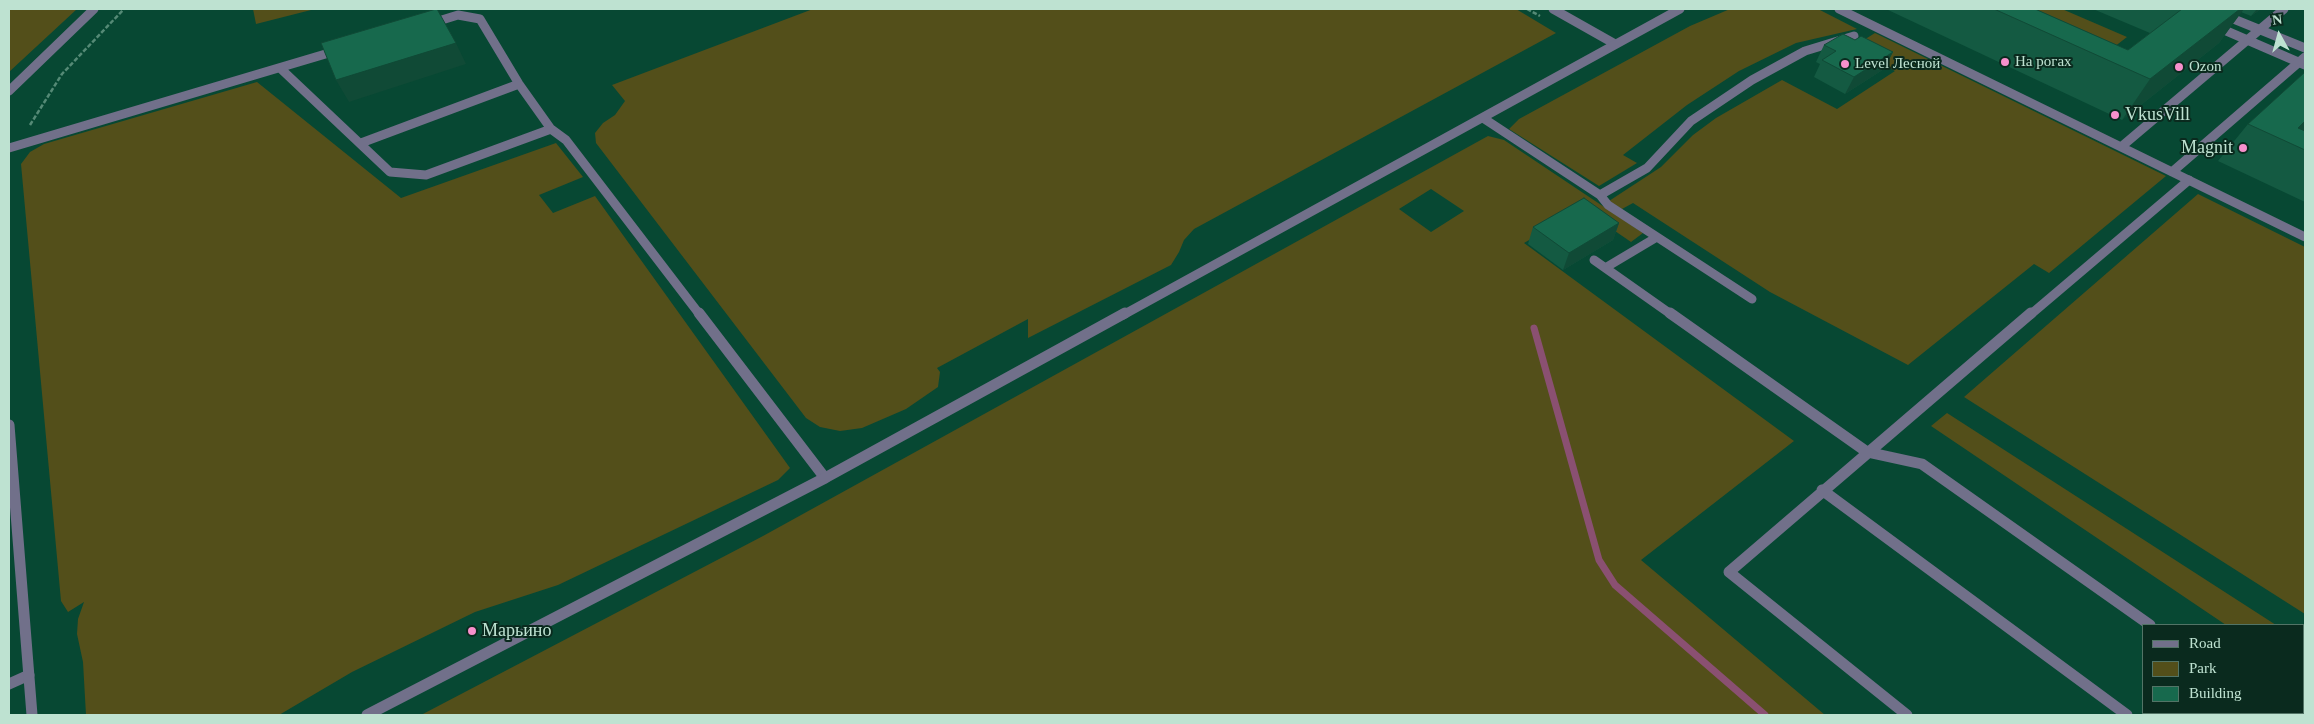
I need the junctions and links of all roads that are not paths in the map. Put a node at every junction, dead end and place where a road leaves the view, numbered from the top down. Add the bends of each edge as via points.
1 (94, 9) edge
2 (1553, 9) edge
3 (1680, 9) edge
4 (1839, 9) edge
5 (2209, 9) edge
6 (2284, 9) edge
7 (2206, 23) edge
8 (421, 26) edge
9 (2260, 30) junction
10 (1854, 36) dead end
11 (2248, 40) junction
12 (1615, 44) junction
13 (346, 48) edge
14 (2305, 48) edge
15 (2303, 61) edge
16 (280, 68) junction
17 (519, 84) junction
18 (9, 91) edge
19 (1483, 118) junction
20 (551, 130) junction
21 (361, 143) junction
22 (2121, 147) junction
23 (9, 148) edge
24 (2172, 172) junction
25 (2189, 180) junction
26 (1600, 195) junction
27 (1657, 237) junction
28 (2305, 237) edge
29 (1594, 260) dead end
30 (1605, 268) junction
31 (1752, 299) dead end
32 (9, 424) edge
33 (1867, 452) junction
34 (10, 457) edge
35 (825, 478) junction
36 (11, 489) edge
37 (1822, 490) junction
38 (2149, 624) edge
39 (29, 675) junction
40 (9, 684) edge
41 (32, 715) edge
42 (367, 715) edge
43 (1907, 715) edge
44 (2127, 715) edge

1 - 18 street
2 - 12 street
3 - 12 street
4 - 22 street
5 - 9 street
6 - 9 street
7 - 11 street
8 - 17 street via 458,15 480,19
9 - 11 street
9 - 14 street
10 - 26 street via 1805,51 1752,80 1691,121 1647,168
11 - 15 street
11 - 22 street
12 - 19 street
13 - 16 street
15 - 24 street
16 - 21 street
16 - 23 street
17 - 20 street
17 - 21 street
19 - 26 street
19 - 35 street
20 - 21 street via 426,174 390,172
20 - 35 street via 566,140
22 - 24 street
24 - 25 street
25 - 28 street
25 - 33 street
26 - 27 street via 1608,205
27 - 30 street
27 - 31 street
29 - 30 street
30 - 33 street
32 - 34 street
33 - 37 street
33 - 38 street via 1922,464
34 - 36 street
35 - 42 street
36 - 39 street
37 - 43 street via 1729,572
37 - 44 street
39 - 40 street
39 - 41 street

